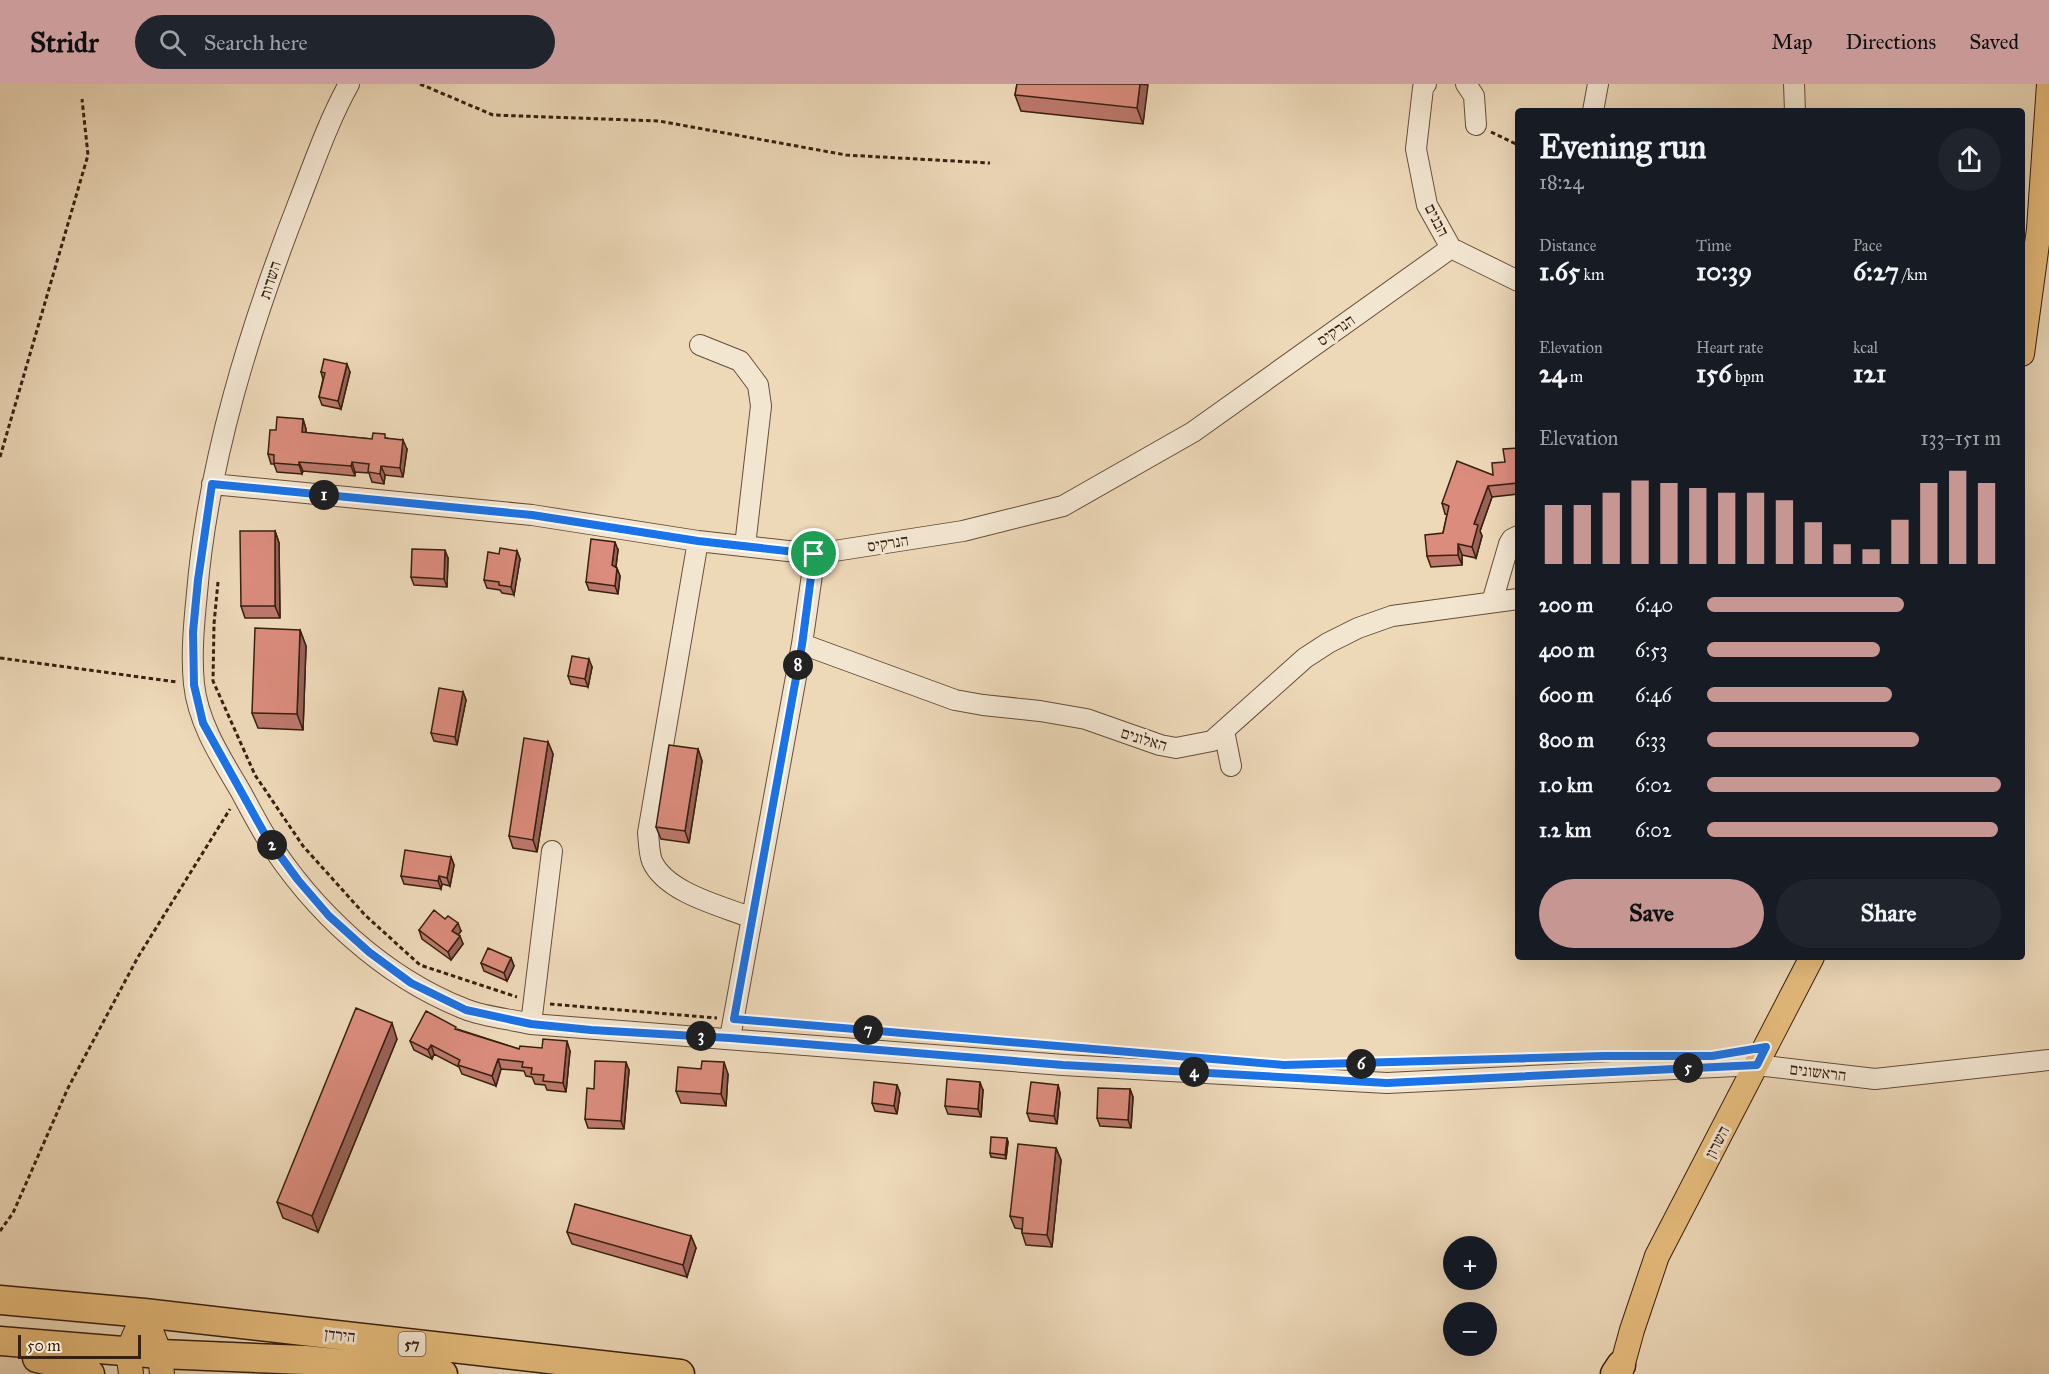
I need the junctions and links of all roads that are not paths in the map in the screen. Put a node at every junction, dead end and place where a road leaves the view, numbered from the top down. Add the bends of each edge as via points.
1 (349, 84) edge
2 (1426, 84) edge
3 (1466, 84) edge
4 (1598, 84) edge
5 (1794, 84) edge
6 (2049, 84) edge
7 (1594, 108) edge
8 (1795, 108) edge
9 (1476, 125) road end
10 (2030, 226) edge
11 (1452, 248) junction
12 (1515, 280) edge
13 (2025, 306) edge
14 (700, 345) dead end
15 (212, 484) junction
16 (1515, 538) edge
17 (698, 541) junction
18 (745, 546) junction
19 (814, 554) junction
20 (1515, 599) edge
21 (1492, 602) junction
22 (802, 645) junction
23 (1224, 731) junction
24 (1231, 766) dead end
25 (552, 851) dead end
26 (752, 918) junction
27 (1810, 960) edge
28 (531, 1024) junction
29 (732, 1029) junction
30 (2049, 1060) edge
31 (1757, 1065) junction
32 (0, 1300) edge
33 (144, 1313) junction
34 (0, 1341) edge
35 (0, 1350) edge
36 (277, 1359) junction
37 (129, 1362) edge
38 (161, 1364) edge
39 (1626, 1372) edge
40 (90, 1374) edge
41 (216, 1374) edge
42 (443, 1374) edge
43 (680, 1374) edge

1 - 15 street, השדות via 280,250 243,366
2 - 11 street, הבנים via 1416,148 1427,205
3 - 9 street via 1474,96
4 - 7 street
5 - 8 street
6 - 10 main road
10 - 13 main road
11 - 12 street, הבנים
11 - 19 street, הנרקיס via 1193,432 1063,506 963,531
14 - 18 street via 740,361 758,385 761,406
15 - 17 street, הנרקיס via 532,515
15 - 28 street, הראשונים via 193,632 194,685 203,723 267,838 329,916 411,983 466,1010
16 - 21 street
17 - 18 street, הנרקיס
17 - 26 street via 648,833 651,860 671,885
18 - 19 street, הנרקיס
19 - 22 street
20 - 21 street, האלונים
21 - 23 street, האלונים via 1392,616 1358,628 1305,658
22 - 23 street, האלונים via 955,700 1086,719 1160,745 1196,745 1212,741
22 - 26 street
23 - 24 street
25 - 28 street
26 - 29 street
27 - 31 main road, השרון
28 - 29 street, הראשונים
29 - 31 street, הראשונים via 1063,1065 1387,1083
30 - 31 street, הראשונים via 1875,1079
31 - 39 main road, השרון via 1657,1256 1632,1330
32 - 33 highway, הירדן / 57
33 - 37 main road
33 - 38 main road
33 - 43 highway, הירדן / 57
34 - 37 highway, הירדן / 57
35 - 40 highway via 80,1368
36 - 38 highway, הירדן / 57
36 - 41 highway
36 - 42 highway, הירדן / 57
37 - 38 highway, הירדן / 57

